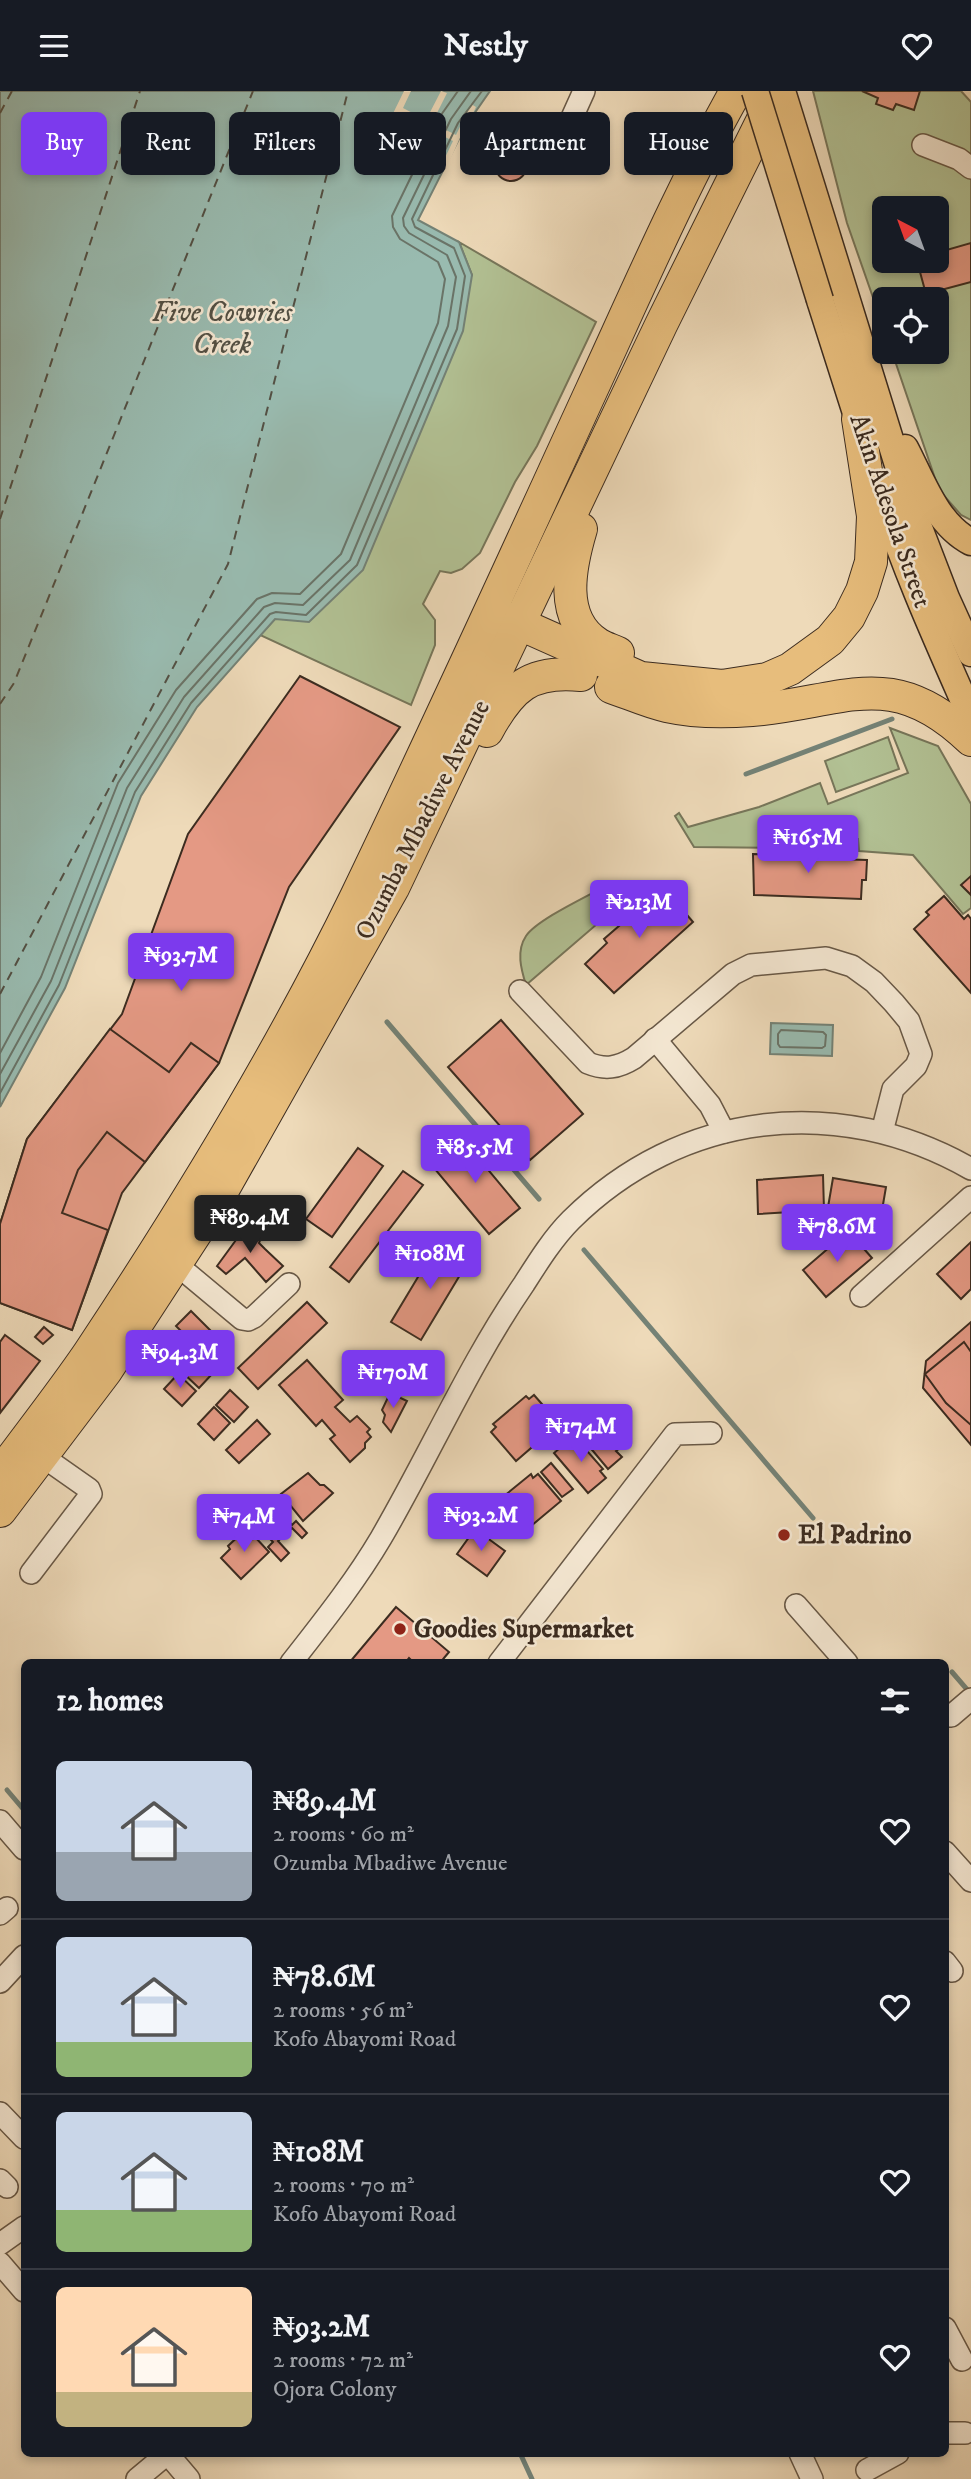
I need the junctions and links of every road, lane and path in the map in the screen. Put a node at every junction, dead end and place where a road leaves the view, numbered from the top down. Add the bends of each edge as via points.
1 (584, 91) edge
2 (736, 91) edge
3 (755, 91) edge
4 (780, 91) edge
5 (575, 112) edge
6 (923, 145) dead end
7 (971, 168) edge
8 (832, 294) junction
9 (874, 390) junction
10 (858, 419) junction
11 (595, 467) junction
12 (971, 542) edge
13 (487, 619) junction
14 (516, 633) junction
15 (971, 653) edge
16 (581, 675) junction
17 (669, 680) junction
18 (971, 717) edge
19 (971, 740) edge
20 (393, 888) junction
21 (520, 991) dead end
22 (655, 1039) junction
23 (724, 1132) junction
24 (882, 1132) junction
25 (971, 1169) edge
26 (971, 1197) edge
27 (176, 1264) junction
28 (289, 1284) dead end
29 (860, 1296) dead end
30 (711, 1433) dead end
31 (42, 1456) junction
32 (0, 1474) edge
33 (0, 1511) edge
34 (31, 1573) dead end
35 (796, 1605) dead end
36 (295, 1659) edge
37 (502, 1659) edge
38 (843, 1659) edge
39 (0, 1821) edge
40 (21, 1846) edge
41 (949, 1856) edge
42 (971, 1881) edge
43 (21, 1959) edge
44 (0, 1982) edge
45 (0, 2113) edge
46 (21, 2135) edge
47 (21, 2229) edge
48 (0, 2244) edge
49 (0, 2263) edge
50 (21, 2288) edge
51 (949, 2337) edge
52 (959, 2361) edge
53 (163, 2457) edge
54 (170, 2457) edge
55 (802, 2457) edge
56 (891, 2457) edge
57 (867, 2470) dead end
58 (137, 2479) edge
59 (189, 2479) edge
60 (812, 2479) edge

1 - 5 street
2 - 13 highway, Ozumba Mbadiwe Avenue via 638,290
3 - 8 main road, bridge
4 - 8 main road
4 - 11 highway, Ozumba Mbadiwe Avenue via 679,288
6 - 7 street
8 - 9 main road, Akin Adesola Street
8 - 10 main road, Akin Adesola Street
9 - 12 main road via 936,507 949,527
9 - 15 main road, Akin Adesola Street via 911,507
10 - 17 highway via 873,516 871,562 849,617 831,640 809,657 767,678 722,686
10 - 18 main road, Akin Adesola Street via 897,543
11 - 14 highway, Ozumba Mbadiwe Avenue
11 - 17 highway via 570,571 578,623 598,644
13 - 14 highway
13 - 32 highway, Ozumba Mbadiwe Avenue via 354,900 281,1040 188,1199 87,1356
14 - 16 highway
14 - 17 highway via 641,678
14 - 20 highway, Ozumba Mbadiwe Avenue
16 - 19 highway via 666,706 705,711 753,710 864,693 905,698 924,704
16 - 20 highway via 535,677 507,698 452,799
20 - 27 highway, Ozumba Mbadiwe Avenue via 216,1202
21 - 22 street via 587,1063 624,1065
22 - 23 street via 710,1105
22 - 24 street via 751,964 826,958 852,966 874,982 909,1021 921,1054 893,1090
23 - 24 street via 762,1124 826,1122
23 - 36 street via 649,1162 571,1220 501,1316 375,1548
24 - 25 street via 947,1155
26 - 29 street
27 - 28 street via 242,1319 254,1317
27 - 31 highway, Ozumba Mbadiwe Avenue via 106,1371
30 - 37 street via 674,1434
31 - 33 highway, Ozumba Mbadiwe Avenue
31 - 34 street via 91,1494
35 - 38 street
39 - 40 street
41 - 42 street
43 - 44 street
45 - 46 street
47 - 48 street
49 - 50 street
51 - 52 street
53 - 58 street
54 - 59 street
55 - 60 street
56 - 57 street

